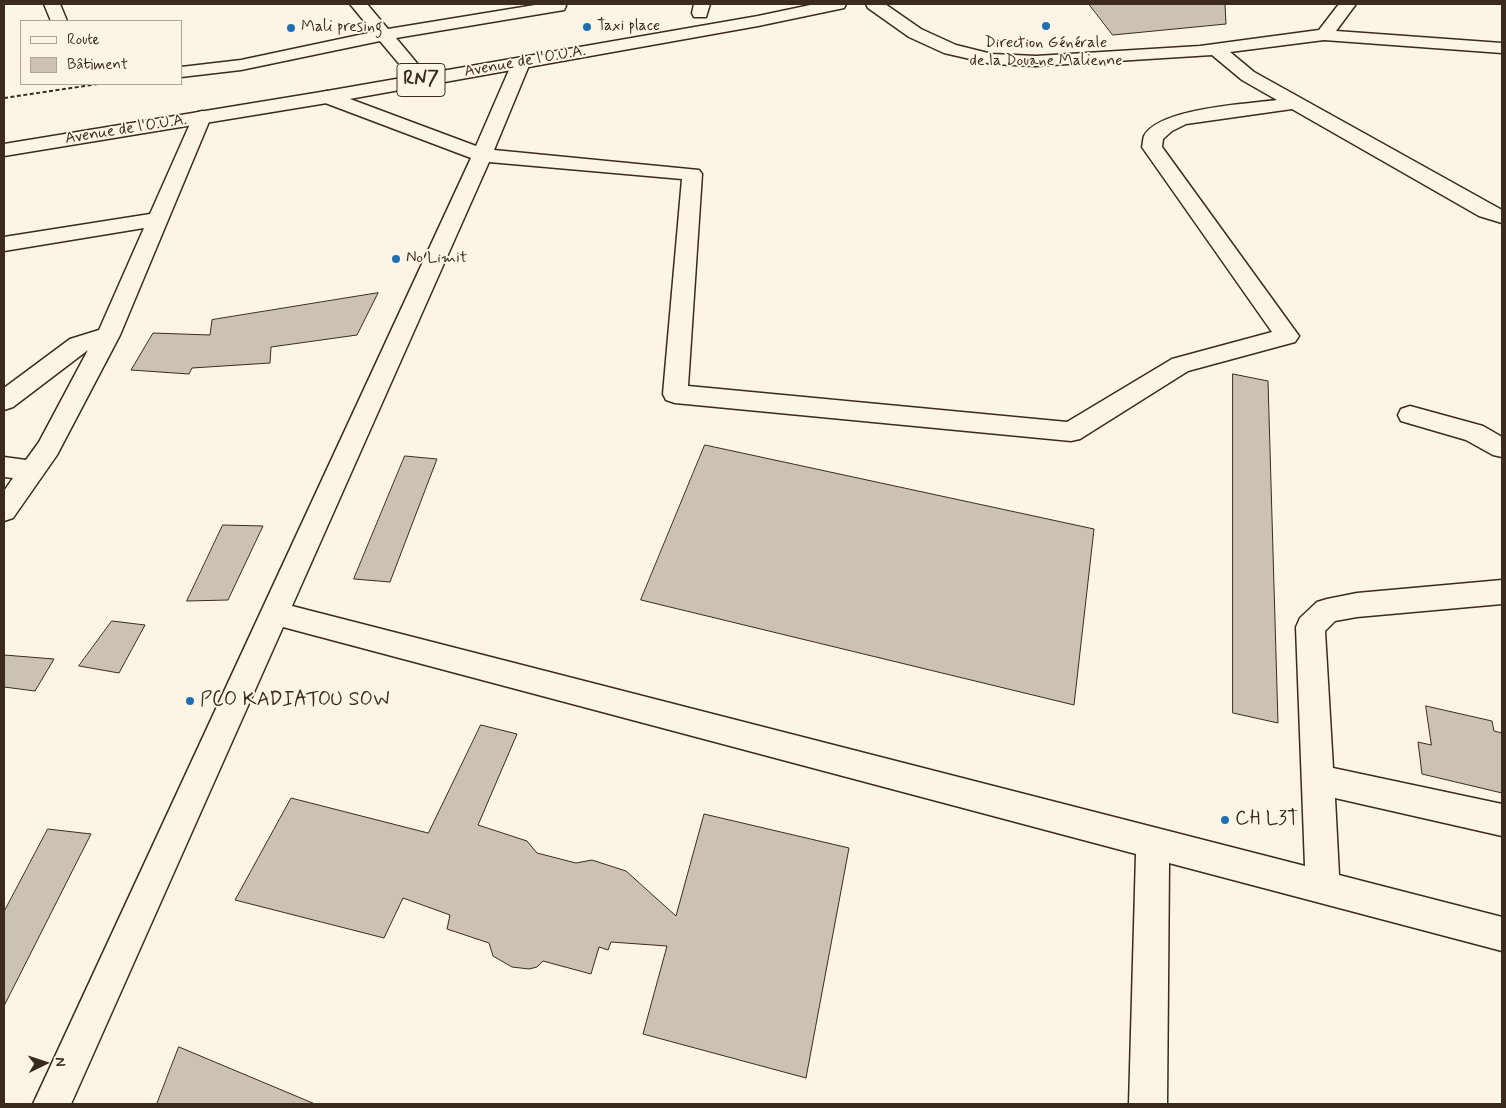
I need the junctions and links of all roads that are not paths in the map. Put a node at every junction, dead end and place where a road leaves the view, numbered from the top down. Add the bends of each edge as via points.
1 (52, 4) edge
2 (358, 4) edge
3 (838, 4) edge
4 (874, 4) edge
5 (1348, 4) edge
6 (558, 6) dead end
7 (701, 8) edge
8 (720, 10) dead end
9 (59, 20) edge
10 (384, 35) junction
11 (1324, 35) junction
12 (1216, 48) junction
13 (1502, 48) edge
14 (521, 63) junction
15 (412, 68) junction
16 (182, 72) edge
17 (327, 97) junction
18 (1295, 103) junction
19 (202, 118) junction
20 (52, 125) dead end
21 (4, 150) edge
22 (482, 155) junction
23 (1502, 217) edge
24 (158, 219) junction
25 (4, 244) edge
26 (108, 335) junction
27 (4, 401) edge
28 (1410, 415) dead end
29 (1502, 448) edge
30 (4, 467) edge
31 (32, 470) junction
32 (4, 511) edge
33 (1502, 592) edge
34 (274, 613) junction
35 (1317, 779) junction
36 (1502, 820) edge
37 (1153, 843) junction
38 (1323, 887) junction
39 (1502, 934) edge
40 (52, 1104) edge
41 (1148, 1104) edge

1 - 9 main road
2 - 10 main road
3 - 14 main road, Avenue de l'O.U.A. / RN7
4 - 12 main road via 915,33 950,49 992,59 1036,61
5 - 11 main road
6 - 10 main road
7 - 8 main road, Avenue de l'O.U.A. / RN7
7 - 15 main road, Avenue de l'O.U.A. / RN7 via 676,18
10 - 15 main road
10 - 16 main road via 241,65
11 - 12 main road
11 - 13 main road
12 - 18 main road via 1248,76
14 - 17 main road, Avenue de l'O.U.A. / RN7
14 - 22 main road
15 - 20 main road, Avenue de l'O.U.A. / RN7
17 - 19 main road, Avenue de l'O.U.A. / RN7
17 - 22 main road
18 - 22 main road via 1181,119 1153,137 1152,147 1286,336 1180,364 1071,432 675,394 692,174
18 - 23 main road
19 - 21 main road, Avenue de l'O.U.A. / RN7
19 - 24 main road
22 - 34 main road
24 - 25 main road
24 - 26 main road
26 - 27 main road via 78,345
26 - 31 main road via 48,448
28 - 29 main road via 1474,433
30 - 31 main road
31 - 32 main road
33 - 35 main road via 1357,605 1327,611 1310,628
34 - 37 main road
34 - 40 main road
35 - 36 main road
35 - 38 main road
37 - 38 main road
37 - 41 main road
38 - 39 main road

